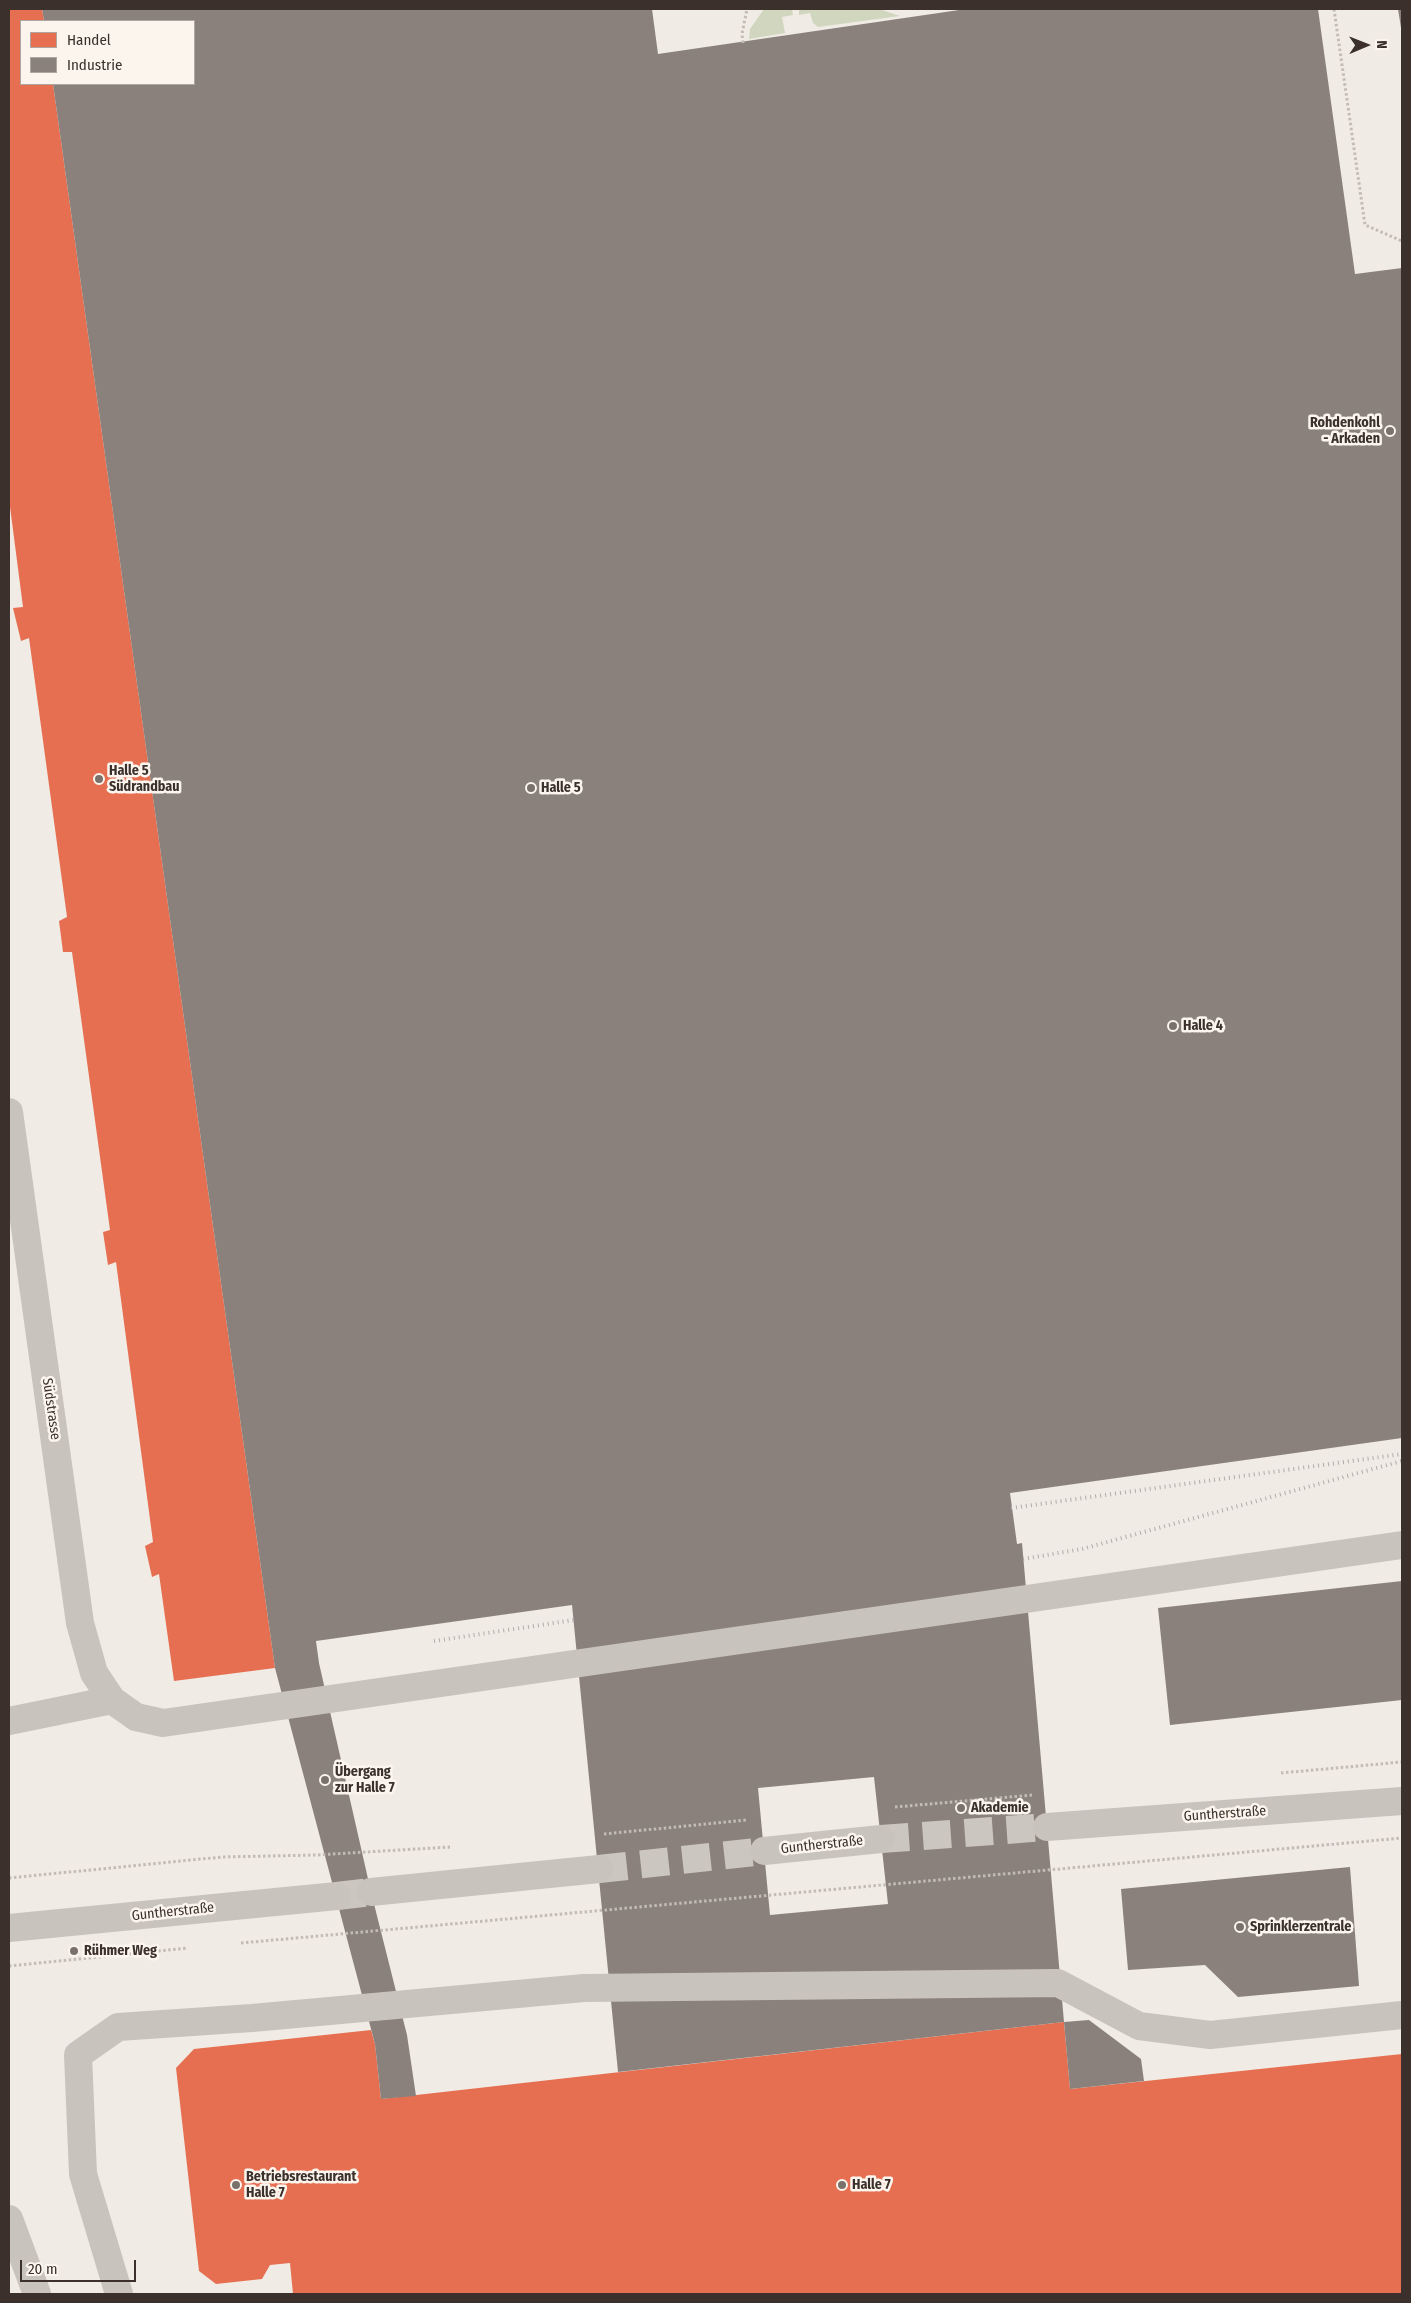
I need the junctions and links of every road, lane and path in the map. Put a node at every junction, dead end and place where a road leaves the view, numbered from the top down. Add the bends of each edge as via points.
1 (747, 9) edge
2 (1334, 9) edge
3 (743, 43) dead end
4 (1402, 241) edge
5 (9, 1112) edge
6 (1402, 1545) edge
7 (112, 1700) junction
8 (9, 1720) edge
9 (1402, 1762) edge
10 (1273, 1773) dead end
11 (1037, 1795) dead end
12 (1402, 1801) edge
13 (888, 1808) dead end
14 (749, 1820) dead end
15 (1047, 1827) tunnel mouth
16 (600, 1834) dead end
17 (1402, 1838) edge
18 (881, 1839) tunnel mouth
19 (451, 1847) dead end
20 (764, 1851) tunnel mouth
21 (598, 1869) tunnel mouth
22 (9, 1878) edge
23 (371, 1892) tunnel mouth
24 (337, 1896) tunnel mouth
25 (9, 1928) edge
26 (234, 1943) dead end
27 (195, 1947) dead end
28 (9, 1966) edge
29 (1402, 2014) edge
30 (9, 2219) edge
31 (37, 2294) edge
32 (119, 2294) edge

1 - 3 path
2 - 4 path via 1365,225
5 - 7 street, Südstrasse via 80,1622 94,1673
6 - 7 street via 162,1724 136,1717
7 - 8 street
9 - 10 path
11 - 13 path
12 - 15 street, Guntherstraße
14 - 16 path
17 - 26 path
18 - 20 street, Guntherstraße
19 - 22 path via 222,1857
21 - 23 street
24 - 25 street, Guntherstraße
27 - 28 path
29 - 32 street via 1210,2035 1139,2026 1058,1983 653,1987 584,1988 118,2028 78,2055 83,2174
30 - 31 street

